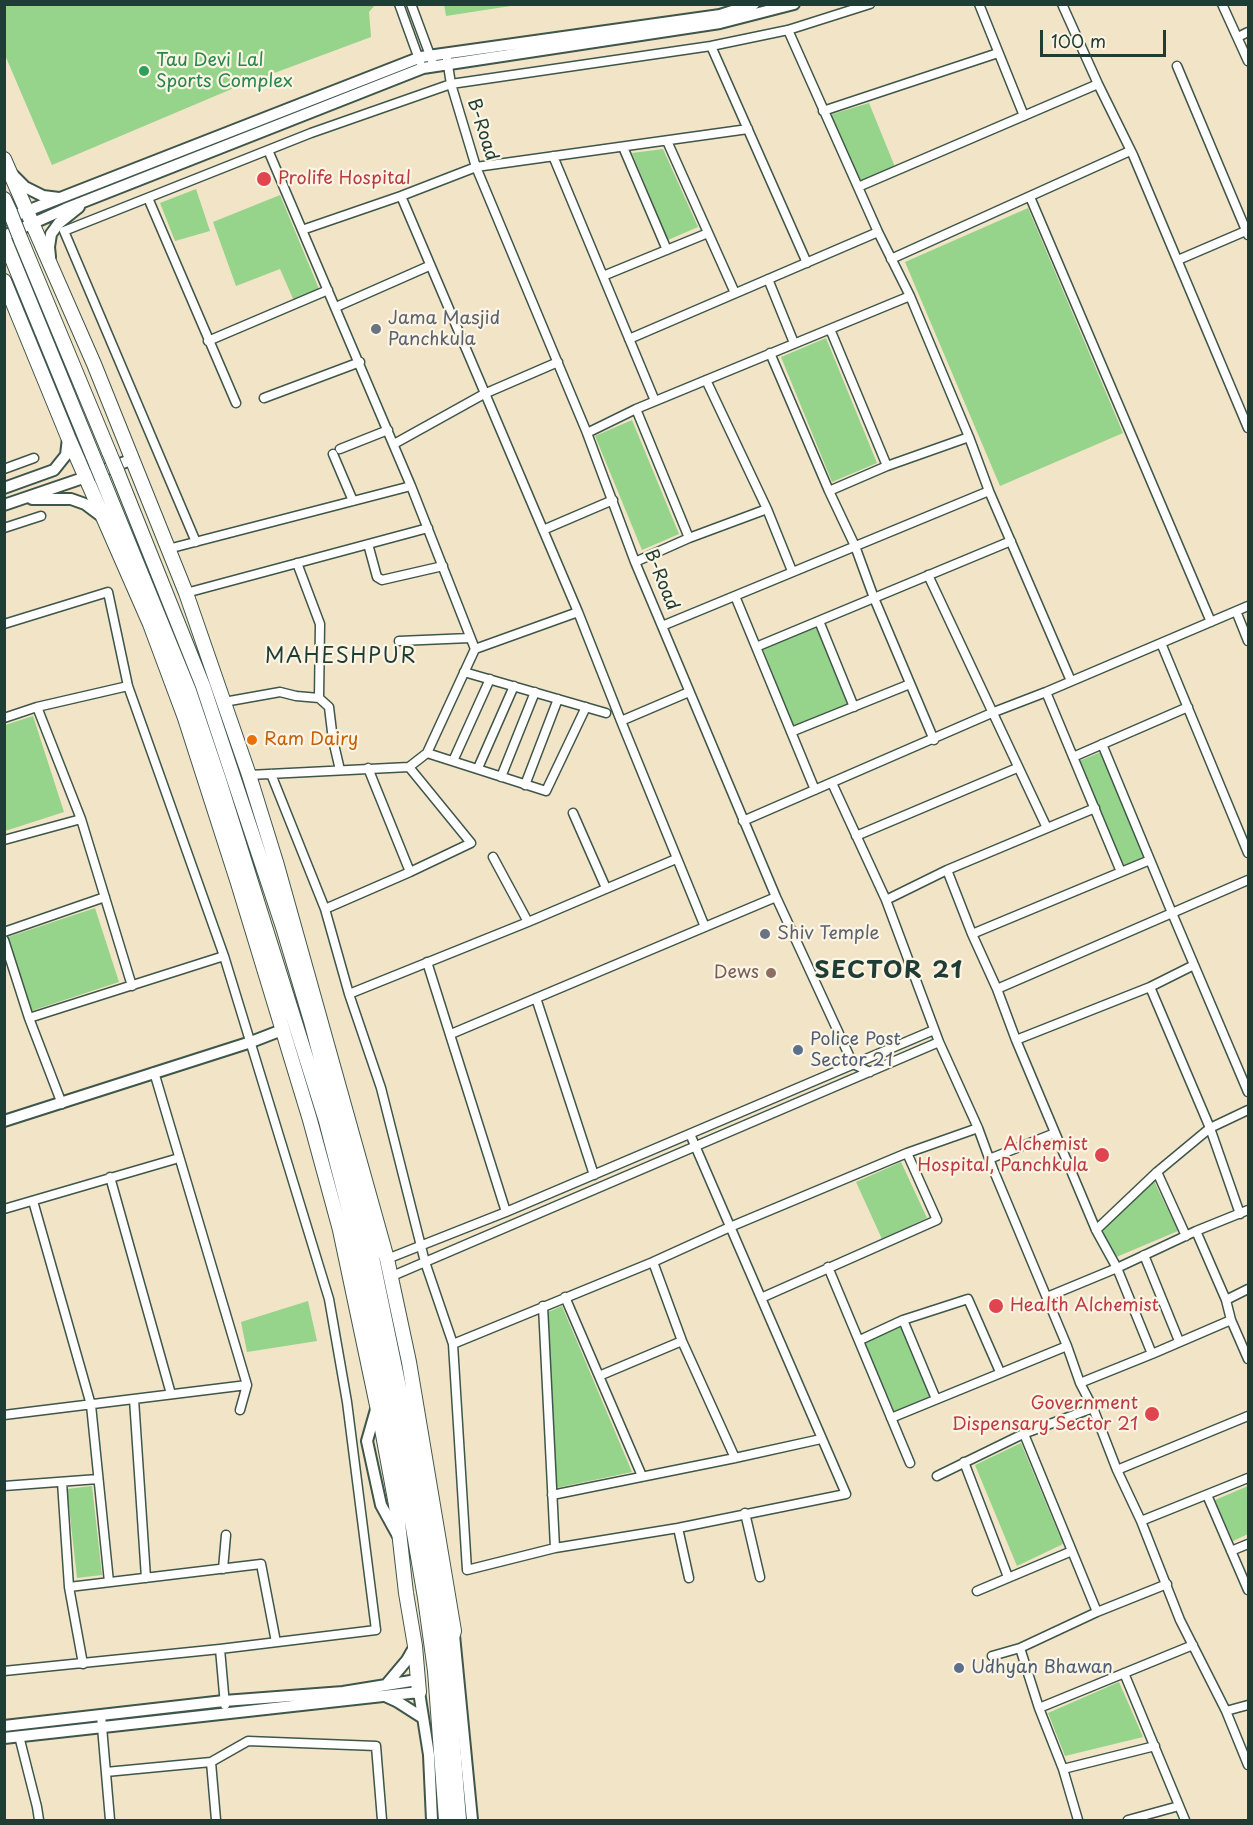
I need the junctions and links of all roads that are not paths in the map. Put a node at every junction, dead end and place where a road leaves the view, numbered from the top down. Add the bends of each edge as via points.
1 (399, 4) edge
2 (411, 4) edge
3 (754, 4) edge
4 (794, 4) edge
5 (870, 4) edge
6 (979, 4) edge
7 (1222, 4) edge
8 (1063, 5) edge
9 (788, 30) junction
10 (1248, 32) edge
11 (1238, 37) junction
12 (711, 46) junction
13 (998, 53) junction
14 (447, 59) junction
15 (1248, 61) edge
16 (426, 62) junction
17 (1178, 66) dead end
18 (451, 84) junction
19 (1098, 84) junction
20 (823, 111) junction
21 (1024, 116) junction
22 (748, 129) junction
23 (667, 141) junction
24 (623, 147) junction
25 (268, 150) junction
26 (1130, 151) junction
27 (553, 156) junction
28 (4, 159) edge
29 (476, 167) junction
30 (10, 173) junction
31 (858, 187) junction
32 (401, 196) junction
33 (1030, 197) junction
34 (62, 198) junction
35 (148, 198) junction
36 (88, 200) junction
37 (6, 210) edge
38 (31, 217) junction
39 (302, 230) junction
40 (878, 232) junction
41 (1248, 232) edge
42 (708, 233) junction
43 (5, 240) edge
44 (667, 250) junction
45 (891, 259) junction
46 (1178, 260) junction
47 (807, 263) junction
48 (429, 266) junction
49 (53, 269) junction
50 (603, 276) junction
51 (768, 279) junction
52 (4, 281) edge
53 (328, 290) junction
54 (735, 293) junction
55 (910, 296) junction
56 (336, 307) junction
57 (830, 328) junction
58 (629, 339) junction
59 (208, 340) junction
60 (794, 344) junction
61 (770, 353) junction
62 (360, 362) junction
63 (558, 362) junction
64 (706, 380) junction
65 (484, 394) junction
66 (264, 399) dead end
67 (655, 401) junction
68 (236, 404) dead end
69 (636, 409) junction
70 (1248, 428) edge
71 (388, 430) junction
72 (587, 433) junction
73 (68, 437) junction
74 (969, 437) junction
75 (394, 444) junction
76 (34, 458) dead end
77 (133, 459) junction
78 (887, 466) junction
79 (4, 469) edge
80 (86, 477) junction
81 (411, 486) junction
82 (4, 488) edge
83 (829, 491) junction
84 (989, 491) junction
85 (18, 500) junction
86 (613, 500) junction
87 (353, 501) junction
88 (4, 505) edge
89 (767, 509) junction
90 (41, 516) dead end
91 (104, 518) junction
92 (4, 528) edge
93 (428, 528) junction
94 (543, 530) junction
95 (689, 538) junction
96 (1011, 541) junction
97 (196, 542) junction
98 (368, 544) junction
99 (855, 546) junction
100 (168, 549) junction
101 (635, 562) junction
102 (297, 563) junction
103 (442, 566) junction
104 (792, 572) junction
105 (928, 575) junction
106 (186, 593) junction
107 (735, 596) junction
108 (874, 598) junction
109 (1248, 606) edge
110 (1236, 611) junction
111 (578, 612) junction
112 (819, 621) junction
113 (1211, 622) junction
114 (4, 624) edge
115 (662, 626) junction
116 (470, 638) junction
117 (1248, 640) edge
118 (399, 641) dead end
119 (1161, 643) junction
120 (756, 647) junction
121 (475, 649) junction
122 (464, 672) junction
123 (490, 679) junction
124 (1071, 681) junction
125 (910, 684) junction
126 (128, 686) junction
127 (514, 686) junction
128 (535, 692) junction
129 (689, 692) junction
130 (1046, 692) junction
131 (319, 698) junction
132 (558, 699) junction
133 (224, 702) junction
134 (36, 707) junction
135 (586, 707) junction
136 (854, 707) junction
137 (1188, 707) junction
138 (994, 712) junction
139 (606, 713) dead end
140 (4, 718) edge
141 (621, 721) junction
142 (791, 732) junction
143 (934, 740) junction
144 (1102, 744) junction
145 (427, 753) junction
146 (1073, 757) junction
147 (453, 760) junction
148 (409, 767) junction
149 (368, 768) junction
150 (478, 768) junction
151 (1017, 768) junction
152 (340, 770) junction
153 (271, 774) junction
154 (249, 775) junction
155 (501, 777) junction
156 (832, 783) junction
157 (525, 785) junction
158 (815, 790) junction
159 (1095, 808) junction
160 (573, 813) dead end
161 (81, 819) junction
162 (743, 821) junction
163 (1047, 828) junction
164 (856, 836) junction
165 (4, 840) edge
166 (1248, 853) edge
167 (494, 857) dead end
168 (676, 859) junction
169 (1150, 860) junction
170 (947, 870) junction
171 (410, 872) junction
172 (1121, 872) junction
173 (1248, 880) edge
174 (606, 888) junction
175 (105, 897) junction
176 (776, 897) junction
177 (886, 900) junction
178 (325, 909) junction
179 (1172, 913) junction
180 (528, 922) junction
181 (705, 927) junction
182 (4, 932) edge
183 (972, 934) junction
184 (4, 940) edge
185 (224, 956) junction
186 (298, 958) junction
187 (427, 962) junction
188 (1194, 965) junction
189 (271, 969) junction
190 (132, 986) junction
191 (1150, 987) junction
192 (997, 989) junction
193 (349, 994) junction
194 (536, 998) junction
195 (28, 1018) junction
196 (282, 1030) junction
197 (934, 1030) junction
198 (451, 1034) junction
199 (1016, 1040) junction
200 (251, 1042) junction
201 (939, 1042) junction
202 (853, 1064) junction
203 (154, 1072) junction
204 (870, 1072) junction
205 (1248, 1092) edge
206 (62, 1104) junction
207 (1248, 1110) edge
208 (4, 1121) edge
209 (978, 1128) junction
210 (1210, 1128) junction
211 (1055, 1133) junction
212 (690, 1134) junction
213 (695, 1146) junction
214 (907, 1153) junction
215 (179, 1158) junction
216 (989, 1159) junction
217 (1157, 1172) junction
218 (594, 1175) junction
219 (110, 1177) junction
220 (33, 1201) junction
221 (4, 1209) edge
222 (1244, 1212) edge
223 (504, 1213) junction
224 (507, 1227) junction
225 (730, 1227) junction
226 (1096, 1230) junction
227 (1196, 1231) junction
228 (1186, 1236) junction
229 (421, 1246) junction
230 (1144, 1255) junction
231 (387, 1259) junction
232 (425, 1262) junction
233 (653, 1262) junction
234 (828, 1267) junction
235 (1118, 1268) junction
236 (390, 1277) junction
237 (1248, 1289) edge
238 (565, 1297) junction
239 (1047, 1297) junction
240 (761, 1298) junction
241 (1226, 1300) junction
242 (543, 1306) junction
243 (903, 1320) junction
244 (1231, 1320) junction
245 (860, 1340) junction
246 (682, 1341) junction
247 (1179, 1341) junction
248 (453, 1344) junction
249 (1067, 1346) junction
250 (1152, 1354) junction
251 (1248, 1355) edge
252 (1000, 1372) junction
253 (599, 1376) junction
254 (1080, 1383) junction
255 (247, 1385) junction
256 (171, 1394) junction
257 (134, 1399) junction
258 (936, 1399) junction
259 (91, 1405) junction
260 (1093, 1408) junction
261 (382, 1409) junction
262 (240, 1410) dead end
263 (4, 1415) edge
264 (1248, 1416) edge
265 (891, 1418) junction
266 (1024, 1434) junction
267 (821, 1439) junction
268 (735, 1458) junction
269 (964, 1462) junction
270 (910, 1463) dead end
271 (1117, 1470) junction
272 (642, 1476) junction
273 (937, 1476) dead end
274 (1248, 1478) edge
275 (98, 1479) junction
276 (62, 1482) junction
277 (4, 1486) edge
278 (552, 1495) junction
279 (1207, 1495) junction
280 (746, 1514) junction
281 (1141, 1521) junction
282 (678, 1528) junction
283 (404, 1533) junction
284 (226, 1535) dead end
285 (1248, 1544) edge
286 (555, 1548) junction
287 (1072, 1551) junction
288 (1231, 1551) junction
289 (223, 1569) junction
290 (760, 1577) dead end
291 (1008, 1577) junction
292 (146, 1578) junction
293 (689, 1578) dead end
294 (109, 1582) junction
295 (1167, 1584) junction
296 (69, 1587) junction
297 (976, 1590) dead end
298 (1248, 1590) edge
299 (1096, 1612) junction
300 (454, 1631) junction
301 (276, 1642) junction
302 (1193, 1645) junction
303 (415, 1646) junction
304 (1020, 1648) junction
305 (220, 1649) junction
306 (446, 1656) junction
307 (992, 1656) dead end
308 (83, 1664) junction
309 (4, 1671) edge
310 (1124, 1672) junction
311 (418, 1686) junction
312 (385, 1690) junction
313 (224, 1701) junction
314 (1248, 1705) edge
315 (1039, 1708) junction
316 (1226, 1711) junction
317 (226, 1713) junction
318 (101, 1715) junction
319 (423, 1718) junction
320 (4, 1726) edge
321 (102, 1727) junction
322 (19, 1736) junction
323 (4, 1738) edge
324 (1155, 1746) junction
325 (211, 1762) junction
326 (1248, 1765) edge
327 (1063, 1769) junction
328 (106, 1772) junction
329 (1179, 1806) junction
330 (39, 1821) edge
331 (110, 1821) edge
332 (216, 1821) edge
333 (382, 1821) edge
334 (432, 1821) edge
335 (446, 1821) edge
336 (459, 1821) edge
337 (472, 1821) edge
338 (1078, 1821) edge
339 (1128, 1821) edge
340 (1185, 1821) edge

1 - 16 street
2 - 16 street
3 - 14 street via 720,15
4 - 14 street via 720,23
5 - 9 street
6 - 13 street
7 - 11 street
8 - 19 street
9 - 12 street
9 - 20 street
10 - 11 street
11 - 15 street
12 - 18 street
12 - 22 street
13 - 20 street
13 - 21 street
14 - 16 street
14 - 18 street, B-Road
16 - 34 street
16 - 36 street
17 - 41 street
18 - 25 street
18 - 29 street, B-Road
19 - 21 street
19 - 26 street
20 - 31 street
21 - 31 street
22 - 23 street
22 - 47 street
23 - 24 street
23 - 42 street
24 - 27 street
24 - 44 street
25 - 35 street
25 - 39 street
26 - 33 street
26 - 46 street
27 - 29 street
27 - 50 street
28 - 30 highway
29 - 32 street
29 - 63 street, B-Road
30 - 34 street via 43,196
30 - 38 highway
31 - 40 street
32 - 39 street
32 - 48 street
33 - 45 street
33 - 113 street
34 - 38 street
35 - 59 street
35 - 97 street via 64,231
36 - 38 street
36 - 49 street via 51,234
37 - 38 street
37 - 186 highway, bridge via 203,686
38 - 43 street
38 - 49 highway
39 - 53 street
40 - 45 street
40 - 47 street
41 - 46 street
42 - 44 street
42 - 54 street
43 - 189 highway, bridge via 189,691 219,780
44 - 50 street
45 - 55 street
46 - 70 street
47 - 51 street
48 - 56 street
48 - 65 street
49 - 77 highway
50 - 58 street
51 - 54 street
51 - 60 street
52 - 73 highway
53 - 56 street
53 - 59 street
54 - 58 street
55 - 57 street
55 - 74 street
56 - 62 street
57 - 60 street
57 - 78 street
58 - 67 street
59 - 68 street
60 - 61 street
61 - 64 street
61 - 83 street
62 - 66 street
62 - 71 street
63 - 65 street
63 - 72 street, B-Road
64 - 67 street
64 - 89 street
65 - 75 street
65 - 94 street
67 - 69 street
69 - 72 street
69 - 95 street
71 - 75 street
71 - 87 street via 336,452
72 - 86 street, B-Road
73 - 80 highway
73 - 82 street via 66,455 54,470
74 - 78 street
74 - 84 street
75 - 81 street
76 - 79 street
77 - 80 street
77 - 100 highway
78 - 83 street
80 - 85 street
80 - 91 highway
81 - 87 street
81 - 93 street
83 - 99 street
84 - 96 street
84 - 99 street
85 - 88 street
85 - 91 street via 71,499
86 - 94 street
86 - 101 street, B-Road
87 - 97 street
89 - 95 street
89 - 104 street
90 - 92 street
91 - 189 highway via 150,624 238,884
93 - 98 street
93 - 103 street
94 - 111 street
95 - 101 street
96 - 105 street
96 - 124 street
97 - 100 street
98 - 102 street
98 - 103 street via 377,577 382,580
99 - 104 street
99 - 108 street
100 - 106 highway
101 - 115 street, B-Road
102 - 106 street
102 - 131 street via 320,624
103 - 116 street
104 - 107 street
105 - 108 street
105 - 138 street
106 - 133 highway
107 - 115 street
107 - 120 street
108 - 112 street
108 - 125 street
109 - 110 street
110 - 113 street
110 - 117 street
111 - 121 street
111 - 141 street
112 - 120 street
112 - 136 street
113 - 119 street
114 - 126 street via 108,592
115 - 129 street, B-Road
116 - 118 street
116 - 121 street
119 - 124 street
119 - 137 street
120 - 142 street
121 - 122 street
122 - 123 street
122 - 145 street
123 - 127 street
123 - 147 street
124 - 130 street
125 - 136 street
125 - 143 street
126 - 134 street
126 - 185 street
127 - 128 street
127 - 150 street
128 - 132 street
128 - 155 street
129 - 141 street
129 - 162 street, B-Road
130 - 138 street
130 - 146 street
131 - 133 street via 280,692
131 - 152 street via 329,707
132 - 135 street
132 - 157 street
133 - 154 highway
134 - 140 street
134 - 161 street
135 - 139 street
135 - 157 street via 546,792
136 - 142 street
137 - 144 street
137 - 166 street
138 - 143 street
138 - 151 street
141 - 168 street
142 - 158 street
143 - 156 street
144 - 146 street
144 - 169 street
145 - 147 street
145 - 148 street
146 - 159 street
147 - 150 street
148 - 149 street
148 - 171 street via 471,843
149 - 152 street
149 - 171 street
150 - 155 street
151 - 163 street
151 - 164 street
152 - 153 street
153 - 154 street
153 - 178 street
154 - 186 highway
155 - 157 street
156 - 158 street
156 - 164 street
158 - 162 street
159 - 163 street
159 - 172 street
160 - 174 street
161 - 165 street
161 - 175 street
162 - 176 street, B-Road
163 - 170 street
164 - 177 street
167 - 180 street
168 - 174 street
168 - 181 street
169 - 172 street
169 - 179 street
170 - 177 street
170 - 183 street
171 - 178 street
172 - 183 street
173 - 179 street
174 - 180 street
175 - 182 street
175 - 190 street
176 - 181 street
176 - 202 street, B-Road
177 - 197 street
178 - 193 street
179 - 188 street
179 - 192 street
180 - 187 street
181 - 194 street
183 - 192 street
184 - 195 street
185 - 190 street
185 - 200 street
186 - 231 highway
186 - 306 highway via 365,1224 418,1479
187 - 193 street
187 - 198 street
188 - 191 street
188 - 205 street
189 - 196 highway
189 - 261 highway via 326,1121 355,1233
190 - 195 street
191 - 199 street
191 - 210 street
192 - 199 street
193 - 229 street via 381,1088
194 - 198 street
194 - 218 street
195 - 206 street
196 - 200 street
196 - 261 highway via 340,1230
197 - 201 street
197 - 202 street
198 - 223 street
199 - 211 street
200 - 203 street
200 - 301 street via 329,1299 376,1629
201 - 204 street
201 - 209 street
202 - 204 street
202 - 212 street
203 - 206 street
203 - 215 street
204 - 213 street
206 - 208 street
207 - 210 street
209 - 214 street
209 - 216 street
210 - 217 street
210 - 222 street
211 - 216 street
211 - 226 street
212 - 213 street
212 - 218 street
213 - 224 street
213 - 225 street
214 - 225 street
214 - 234 street via 937,1220
215 - 219 street
215 - 255 street
216 - 239 street
217 - 226 street
217 - 228 street
218 - 223 street
219 - 220 street
219 - 256 street
220 - 221 street
220 - 259 street
222 - 227 street
223 - 224 street
223 - 229 street
224 - 232 street
225 - 233 street
225 - 240 street
226 - 235 street
227 - 228 street
227 - 241 street
228 - 230 street
229 - 231 street
229 - 232 street
230 - 235 street
230 - 247 street
231 - 236 highway
232 - 236 street
232 - 248 street
233 - 238 street
233 - 246 street
234 - 240 street
234 - 245 street
235 - 239 street
235 - 250 street
236 - 300 highway via 409,1362
237 - 241 street
238 - 242 street
238 - 253 street
239 - 249 street
240 - 267 street
241 - 244 street
242 - 248 street
242 - 278 street
243 - 245 street
243 - 252 street via 968,1299
243 - 258 street
244 - 247 street
244 - 251 street
245 - 265 street
246 - 253 street
246 - 268 street
247 - 250 street
248 - 286 street via 467,1570
249 - 252 street
249 - 254 street
250 - 254 street
252 - 258 street
253 - 272 street
254 - 260 street
255 - 256 street
255 - 262 street
256 - 257 street
257 - 259 street
257 - 292 street
258 - 265 street
259 - 263 street
259 - 275 street
260 - 266 street
260 - 271 street
261 - 283 highway
261 - 283 street via 367,1441 381,1505
264 - 271 street
265 - 270 street
266 - 269 street
266 - 287 street
267 - 268 street
267 - 280 street via 846,1494
268 - 272 street
269 - 273 street
269 - 291 street
271 - 281 street
272 - 278 street
274 - 279 street
275 - 276 street
275 - 294 street
276 - 277 street
276 - 296 street
278 - 286 street
279 - 281 street
279 - 288 street
280 - 282 street
280 - 290 street
281 - 295 street
282 - 286 street
282 - 293 street
283 - 303 highway via 406,1593
283 - 335 highway via 425,1598 435,1671
284 - 289 street
285 - 288 street
287 - 291 street
287 - 299 street
288 - 298 street
289 - 292 street
289 - 301 street via 261,1564
291 - 297 street
292 - 294 street
294 - 296 street
295 - 299 street
295 - 302 street
296 - 308 street
299 - 304 street
300 - 306 highway
300 - 337 street
301 - 305 street
302 - 310 street
302 - 316 street
303 - 311 highway
303 - 312 street
304 - 307 street
304 - 315 street
305 - 308 street
305 - 313 street
306 - 336 highway
308 - 309 street
310 - 315 street
310 - 324 street
311 - 312 street
311 - 319 street
312 - 313 street
312 - 317 street
312 - 319 street
313 - 317 street
313 - 318 street
314 - 316 street
315 - 327 street
316 - 326 street
317 - 321 street
318 - 320 street
318 - 321 street
319 - 334 street
321 - 322 street
321 - 328 street
322 - 323 street
322 - 330 street
324 - 327 street
324 - 329 street
325 - 328 street
325 - 332 street
325 - 333 street via 248,1741 376,1746
327 - 338 street
328 - 331 street
329 - 339 street
329 - 340 street

